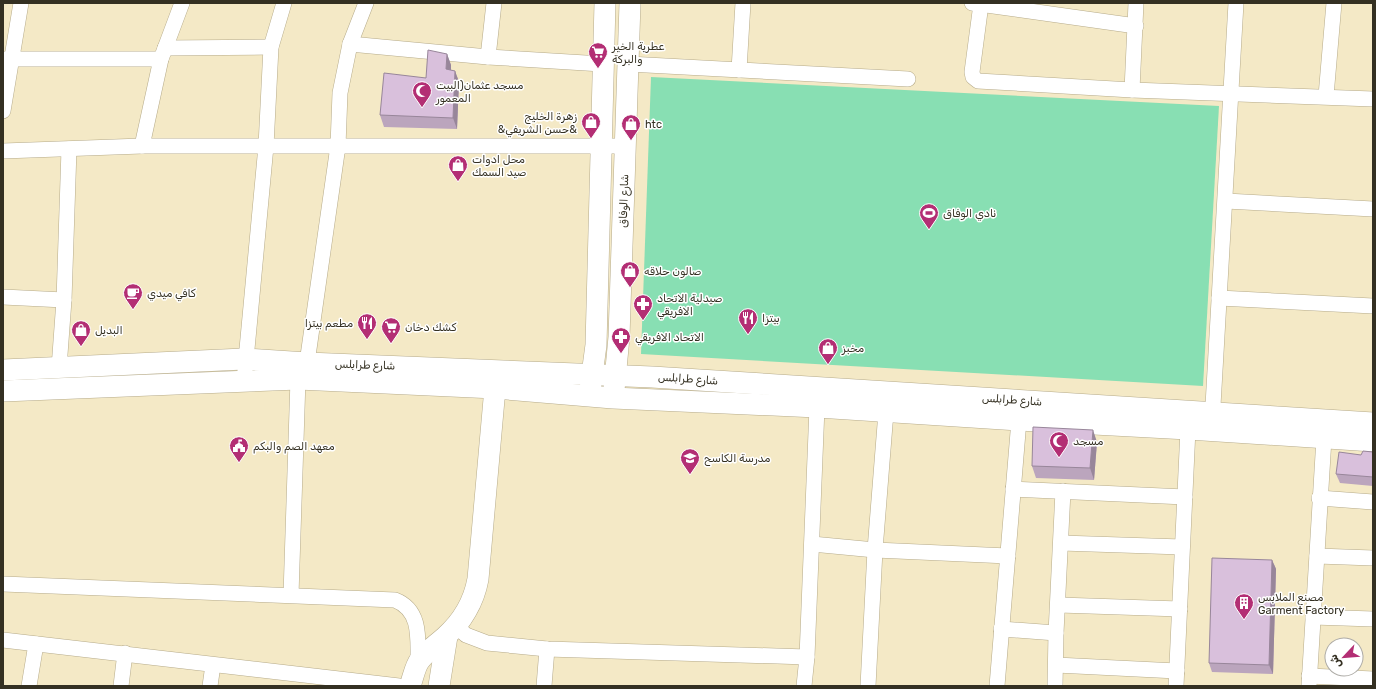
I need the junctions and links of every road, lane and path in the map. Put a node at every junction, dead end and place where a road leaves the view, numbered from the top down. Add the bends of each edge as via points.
1 (21, 3) edge
2 (182, 3) edge
3 (284, 3) edge
4 (366, 3) edge
5 (494, 3) edge
6 (605, 3) edge
7 (630, 3) edge
8 (743, 3) edge
9 (974, 3) edge
10 (1136, 3) edge
11 (1236, 3) edge
12 (1334, 3) edge
13 (1136, 26) junction
14 (350, 44) junction
15 (271, 47) junction
16 (163, 53) junction
17 (488, 57) junction
18 (7, 60) edge
19 (602, 64) junction
20 (628, 64) junction
21 (739, 70) junction
22 (908, 79) dead end
23 (1132, 90) junction
24 (1232, 92) junction
25 (1326, 96) junction
26 (1373, 99) edge
27 (3, 111) edge
28 (142, 146) junction
29 (266, 146) junction
30 (338, 146) junction
31 (626, 146) junction
32 (600, 147) junction
33 (69, 149) junction
34 (3, 151) edge
35 (1226, 201) junction
36 (1373, 209) edge
37 (3, 297) edge
38 (1219, 298) junction
39 (64, 300) junction
40 (1373, 306) edge
41 (619, 337) junction
42 (596, 345) junction
43 (244, 359) junction
44 (59, 368) junction
45 (3, 370) edge
46 (302, 371) junction
47 (556, 372) junction
48 (592, 375) junction
49 (615, 376) junction
50 (652, 377) junction
51 (244, 381) junction
52 (495, 388) junction
53 (3, 390) edge
54 (589, 396) junction
55 (613, 398) junction
56 (817, 407) junction
57 (886, 412) junction
58 (1019, 420) junction
59 (1212, 422) junction
60 (1373, 422) edge
61 (1188, 428) junction
62 (1324, 438) junction
63 (1373, 441) edge
64 (1013, 489) junction
65 (1063, 491) junction
66 (1185, 498) junction
67 (1319, 498) junction
68 (1373, 502) edge
69 (1061, 543) junction
70 (812, 544) junction
71 (1182, 547) junction
72 (875, 550) junction
73 (1008, 556) junction
74 (1316, 556) junction
75 (1373, 558) edge
76 (3, 584) edge
77 (291, 595) junction
78 (1059, 605) junction
79 (1180, 609) junction
80 (1313, 617) junction
81 (1373, 619) edge
82 (1001, 629) junction
83 (451, 631) junction
84 (1056, 633) junction
85 (3, 640) edge
86 (36, 644) junction
87 (547, 649) junction
88 (125, 653) junction
89 (807, 657) junction
90 (418, 661) junction
91 (213, 665) junction
92 (1056, 665) junction
93 (1177, 671) junction
94 (1373, 679) edge
95 (304, 680) edge
96 (1309, 681) edge
97 (29, 686) edge
98 (121, 686) edge
99 (210, 686) edge
100 (398, 686) edge
101 (410, 686) edge
102 (440, 686) edge
103 (544, 686) edge
104 (804, 686) edge
105 (868, 686) edge
106 (997, 686) edge
107 (1055, 686) edge
108 (1176, 686) edge

1 - 18 street
2 - 16 street
3 - 15 street
4 - 14 street
5 - 17 street
6 - 19 main road
7 - 20 main road, شارع الوفاق
8 - 21 street
9 - 13 street
9 - 23 street via 974,80
10 - 13 street
11 - 24 street
12 - 25 street
13 - 23 street
14 - 17 street
14 - 30 street via 340,93
15 - 16 street
15 - 29 street
16 - 18 street
16 - 28 street
17 - 19 street
18 - 27 street
19 - 32 main road
20 - 21 street
20 - 31 main road, شارع الوفاق
21 - 22 street
23 - 24 street
24 - 25 street
24 - 35 street
25 - 26 street
28 - 29 street
28 - 33 street
29 - 30 street
29 - 43 street via 254,282
30 - 32 street
30 - 46 street
31 - 32 street
31 - 41 main road, شارع الوفاق
32 - 42 main road
33 - 34 street
33 - 39 street
35 - 36 street
35 - 38 street
37 - 39 street
38 - 40 street
38 - 59 street
39 - 44 street
41 - 49 main road, شارع الوفاق
41 - 50 main road via 624,355 629,362 636,369
42 - 47 main road via 580,364 566,371
42 - 48 main road
43 - 44 main road, شارع طرابلس
43 - 46 main road, شارع طرابلس
43 - 51 street
44 - 45 main road, شارع طرابلس
46 - 47 main road, شارع طرابلس
46 - 51 main road, شارع طرابلس
46 - 52 main road, شارع طرابلس
46 - 77 street
47 - 48 main road, شارع طرابلس
48 - 49 main road, شارع طرابلس
48 - 54 main road
49 - 50 main road, شارع طرابلس
49 - 55 main road, شارع الوفاق
50 - 59 main road, شارع طرابلس
51 - 53 main road, شارع طرابلس
52 - 54 main road, شارع طرابلس
52 - 83 main road via 478,579 472,603
54 - 55 main road, شارع طرابلس
55 - 56 main road, شارع طرابلس
56 - 57 main road, شارع طرابلس
56 - 70 street
57 - 58 main road, شارع طرابلس
57 - 72 street
58 - 61 main road, شارع طرابلس
58 - 64 street
59 - 60 main road, شارع طرابلس
59 - 61 main road, شارع طرابلس
59 - 62 main road, شارع طرابلس
61 - 66 street
62 - 63 main road, شارع طرابلس
62 - 67 street
64 - 65 street
64 - 73 street
65 - 66 street
65 - 69 street
66 - 71 street
67 - 68 street
67 - 74 street
69 - 71 street
69 - 78 street
70 - 72 street
70 - 89 street
71 - 79 street
72 - 73 street
72 - 105 street
73 - 82 street
74 - 75 street
74 - 80 street
76 - 77 street
77 - 90 street via 395,600 403,603 415,618 418,631
78 - 79 street
78 - 84 street
79 - 93 street
80 - 81 street
80 - 96 street
82 - 84 street
82 - 106 street
83 - 87 street via 487,643
83 - 90 main road
83 - 102 main road
84 - 92 street
85 - 86 street
86 - 88 street
86 - 97 street
87 - 89 street
87 - 103 street
88 - 91 street
88 - 98 street
89 - 104 street
90 - 101 main road
91 - 95 street
91 - 99 street
92 - 93 street
92 - 107 street
93 - 108 street
94 - 96 street
95 - 100 street

